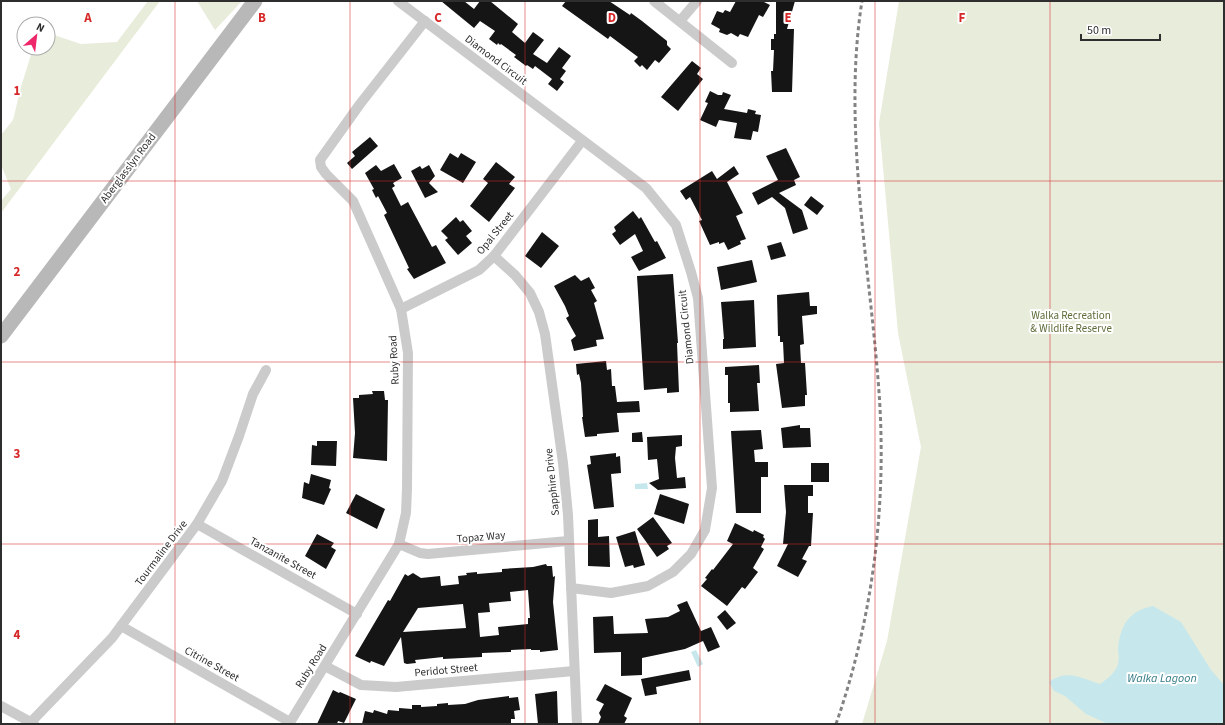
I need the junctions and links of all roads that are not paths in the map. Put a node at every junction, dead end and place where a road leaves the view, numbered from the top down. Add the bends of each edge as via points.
1 (255, 1) edge
2 (398, 1) edge
3 (654, 1) edge
4 (697, 1) edge
5 (425, 21) junction
6 (680, 21) junction
7 (732, 63) dead end
8 (582, 141) junction
9 (494, 256) junction
10 (401, 309) junction
11 (1, 336) edge
12 (266, 370) dead end
13 (197, 524) junction
14 (568, 541) junction
15 (399, 544) junction
16 (571, 588) junction
17 (356, 614) junction
18 (121, 626) junction
19 (325, 666) junction
20 (574, 671) junction
21 (1, 706) edge
22 (33, 723) edge
23 (290, 723) edge
24 (577, 724) edge

1 - 11 main road, Aberglasslyn Road
2 - 5 street, Diamond Circuit
3 - 6 street
4 - 6 street
5 - 8 street, Diamond Circuit
5 - 10 street, Ruby Road via 320,160 326,174 353,201
6 - 7 street
8 - 9 street, Opal Street
8 - 16 street, Diamond Circuit via 646,188 676,226 698,298 712,488 705,530 690,554 673,572 648,586 611,593
9 - 10 street, Opal Street via 479,270
9 - 14 street, Sapphire Drive via 516,275 530,293 545,334 563,463
10 - 15 street, Ruby Road via 408,354 407,480 406,513
12 - 13 street, Tourmaline Drive via 252,394 222,481
13 - 17 street, Tanzanite Street
13 - 18 street, Tourmaline Drive
14 - 15 street, Topaz Way via 428,554
14 - 16 street, Sapphire Drive
15 - 17 street, Ruby Road
16 - 20 street, Sapphire Drive
17 - 19 street, Ruby Road
18 - 22 street, Tourmaline Drive
18 - 23 street, Citrine Street
19 - 20 street, Peridot Street via 361,685 396,687
19 - 23 street, Ruby Road
20 - 24 street, Sapphire Drive
21 - 22 street

